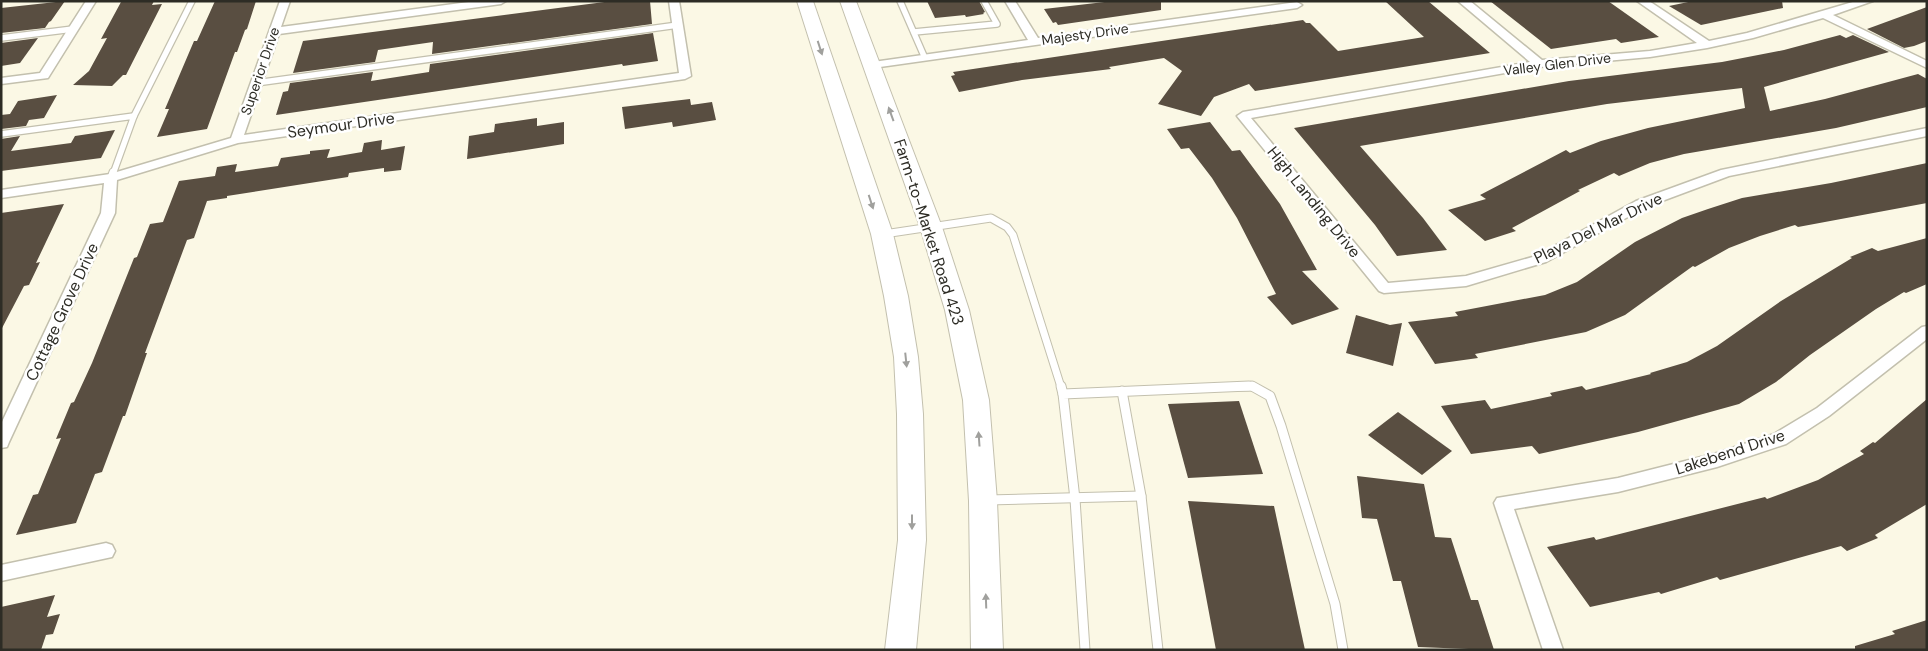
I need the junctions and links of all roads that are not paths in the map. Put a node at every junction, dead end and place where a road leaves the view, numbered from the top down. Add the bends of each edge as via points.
1 (91, 1) edge
2 (192, 1) edge
3 (285, 1) edge
4 (501, 1) edge
5 (674, 1) edge
6 (805, 1) edge
7 (848, 1) edge
8 (900, 1) edge
9 (984, 1) edge
10 (1010, 1) edge
11 (1463, 1) edge
12 (1642, 1) edge
13 (1868, 1) edge
14 (1295, 3) edge
15 (1824, 14) junction
16 (678, 25) junction
17 (73, 29) junction
18 (274, 31) junction
19 (914, 32) junction
20 (1, 38) edge
21 (1034, 41) junction
22 (1707, 45) junction
23 (924, 56) junction
24 (873, 64) junction
25 (1539, 64) junction
26 (1927, 65) edge
27 (1, 82) edge
28 (256, 83) junction
29 (134, 116) junction
30 (1243, 116) joint
31 (1927, 132) edge
32 (1, 134) edge
33 (236, 140) junction
34 (111, 178) junction
35 (1, 194) edge
36 (931, 227) junction
37 (882, 234) junction
38 (1384, 288) joint
39 (1927, 332) edge
40 (1122, 391) junction
41 (1063, 394) junction
42 (1, 442) edge
43 (1141, 496) junction
44 (1075, 499) junction
45 (983, 500) junction
46 (106, 552) dead end
47 (1, 572) edge
48 (900, 650) edge
49 (987, 650) edge
50 (1085, 650) edge
51 (1158, 650) edge
52 (1342, 650) edge
53 (1554, 650) edge

1 - 17 street
2 - 29 lane
3 - 18 street, Superior Drive
4 - 18 street
5 - 16 street
6 -> 37 main road
7 - 24 main road, Farm-to-Market Road 423
8 - 19 lane
9 - 19 lane via 997,24
10 - 21 street
11 - 25 street
12 - 22 street
13 - 15 street, Valley Glen Drive
14 - 21 street, Majesty Drive
15 - 22 street, Valley Glen Drive
15 - 26 street
16 - 28 lane
16 - 33 street, Seymour Drive via 685,76
17 - 20 lane
17 - 27 street via 44,76
18 - 28 street, Superior Drive
19 - 23 lane
21 - 23 street, Majesty Drive
22 - 25 street, Valley Glen Drive via 1650,54
23 - 24 street, Majesty Drive
36 -> 24 main road, Farm-to-Market Road 423
25 - 30 street, Valley Glen Drive
28 - 33 street, Superior Drive
29 - 32 lane
29 - 34 lane
30 - 38 street, High Landing Drive
31 - 38 street, Playa Del Mar Drive via 1726,173 1641,204 1541,259 1466,281
33 - 34 street, Seymour Drive
34 - 35 street, Seymour Drive
34 - 42 street, Cottage Grove Drive via 108,213
36 - 37 lane
36 - 41 lane via 991,218 1007,227 1013,235
45 -> 36 main road, Farm-to-Market Road 423 via 976,400 957,310
37 -> 48 main road via 906,357 910,414 912,540
39 - 53 street, Lakebend Drive via 1823,412 1780,438 1717,460 1618,485 1503,503
40 - 41 lane
40 - 43 lane
40 - 52 lane via 1252,386 1270,396 1335,604
41 - 44 lane
43 - 44 lane
43 - 51 lane
44 - 45 lane
44 - 50 lane
49 -> 45 main road, Farm-to-Market Road 423
46 - 47 street

